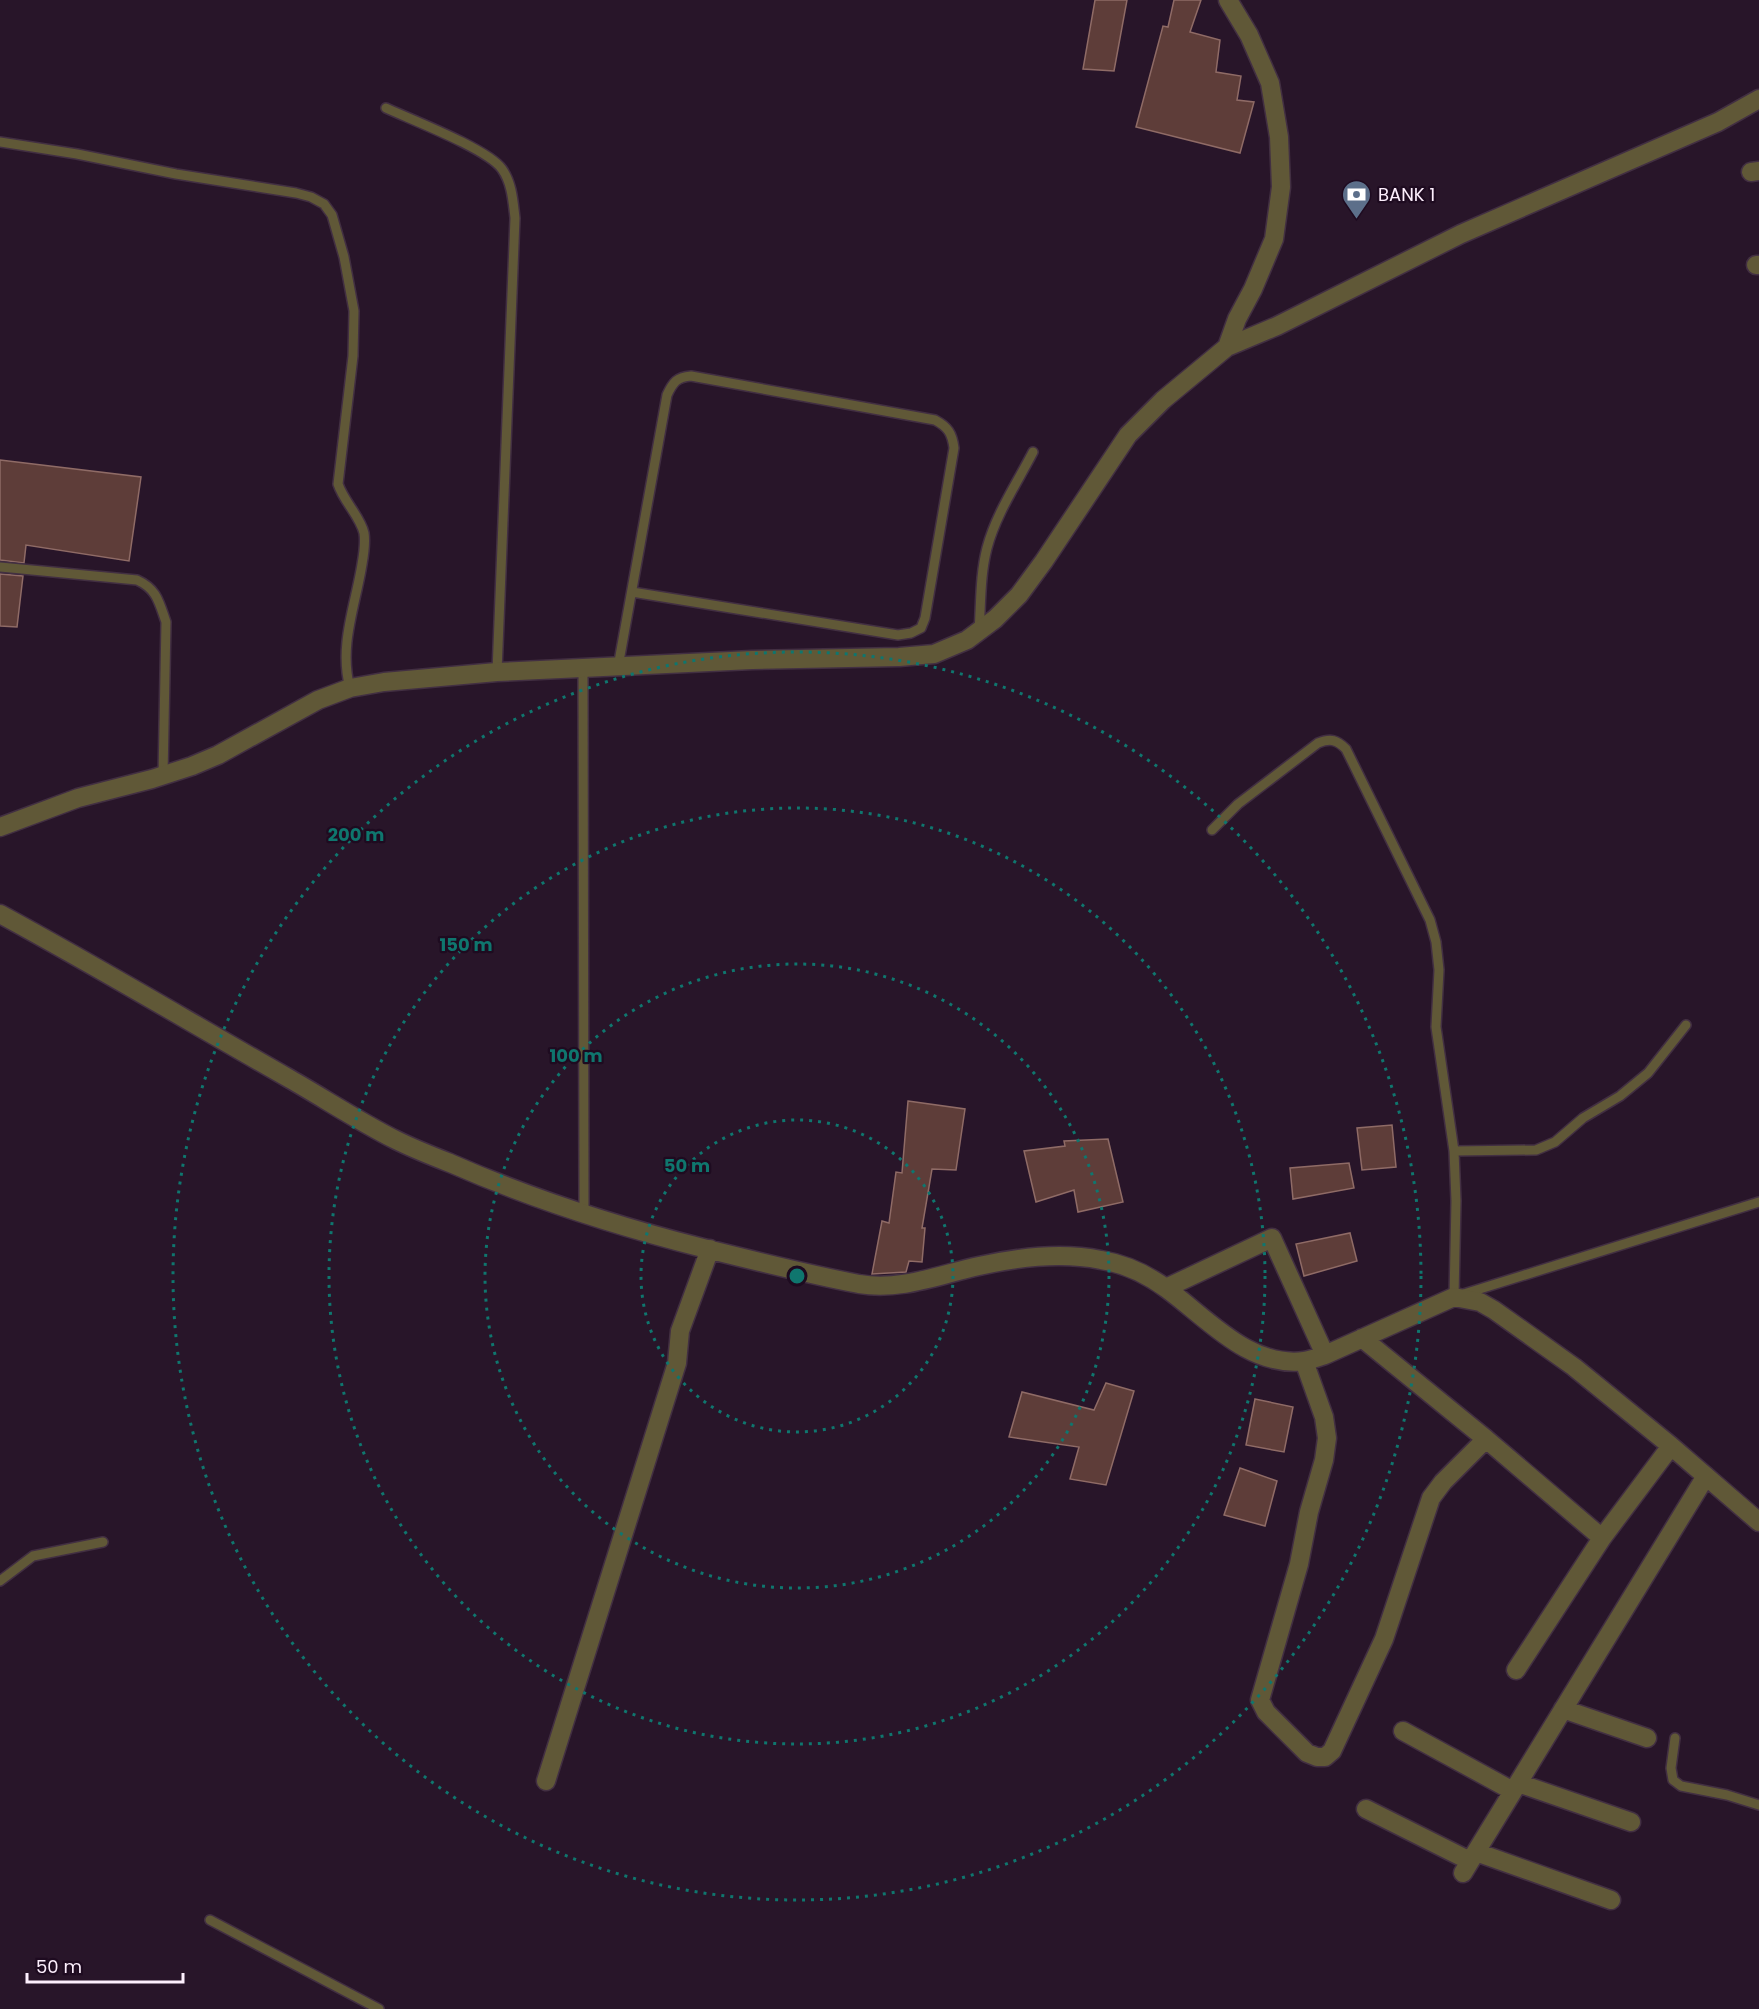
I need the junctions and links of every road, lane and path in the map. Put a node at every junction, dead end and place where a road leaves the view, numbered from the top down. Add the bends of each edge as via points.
1 (1228, 0) edge
2 (1759, 99) edge
3 (387, 108) dead end
4 (0, 142) edge
5 (1227, 347) junction
6 (1033, 452) dead end
7 (0, 567) edge
8 (632, 592) junction
9 (979, 631) junction
10 (618, 667) junction
11 (583, 668) junction
12 (497, 672) junction
13 (350, 688) junction
14 (163, 776) junction
15 (0, 827) edge
16 (1212, 830) dead end
17 (0, 914) edge
18 (1686, 1025) dead end
19 (1454, 1151) junction
20 (1759, 1202) edge
21 (584, 1214) junction
22 (710, 1250) junction
23 (1166, 1288) junction
24 (1454, 1297) junction
25 (1362, 1338) junction
26 (1325, 1355) junction
27 (1304, 1361) junction
28 (1486, 1439) junction
29 (1671, 1446) junction
30 (1706, 1476) junction
31 (1759, 1522) edge
32 (1602, 1538) junction
33 (103, 1542) dead end
34 (0, 1581) edge
35 (1516, 1670) dead end
36 (1563, 1709) junction
37 (1403, 1731) dead end
38 (1647, 1738) dead end
39 (1675, 1738) dead end
40 (546, 1781) dead end
41 (1515, 1787) junction
42 (1759, 1805) edge
43 (1365, 1809) dead end
44 (1631, 1822) dead end
45 (1470, 1862) junction
46 (1611, 1900) dead end
47 (210, 1920) dead end
48 (379, 2009) edge

1 - 5 street via 1270,82 1279,137 1281,187 1274,239
2 - 5 street via 1718,122 1461,234
3 - 12 lane via 486,154 502,168 511,187 515,218
4 - 13 lane via 296,193 324,204 332,215 354,311 353,356 338,484 364,534 345,652
5 - 9 street via 1128,435 1019,595
6 - 9 lane via 987,549
7 - 14 lane via 130,579 149,586 166,621
8 - 8 lane via 668,395 672,383 680,377 935,420 946,425 952,434 954,448 925,618 921,628 911,633 898,635
8 - 10 lane
9 - 10 street via 934,654
10 - 11 street
11 - 12 street
11 - 21 lane
12 - 13 street
13 - 14 street via 318,700 218,755
14 - 15 street via 78,798
16 - 19 lane via 1238,804 1318,743 1338,741 1346,749 1430,920 1437,942 1436,1027
17 - 21 street via 397,1140 507,1188
18 - 19 lane via 1648,1073 1555,1142 1536,1150
19 - 24 lane
20 - 24 lane
21 - 22 street
22 - 23 street via 864,1285 893,1286 990,1264 1072,1256 1126,1266
22 - 40 street via 680,1331 676,1363
23 - 26 street via 1272,1238
23 - 27 street via 1218,1331 1247,1349
24 - 25 street
24 - 29 street via 1480,1302 1494,1310 1574,1367
25 - 26 street
25 - 28 street
26 - 27 street
27 - 28 street via 1324,1417 1327,1438 1299,1564 1260,1700 1266,1712 1307,1753 1325,1757 1332,1751 1380,1648 1431,1498
28 - 32 street
29 - 30 street
29 - 32 street
30 - 31 street
30 - 36 street
32 - 35 street
33 - 34 lane via 33,1556
36 - 38 street
36 - 41 street
37 - 41 street
39 - 42 lane via 1673,1780 1681,1786
41 - 44 street
41 - 45 street
43 - 45 street
45 - 46 street
47 - 48 lane

